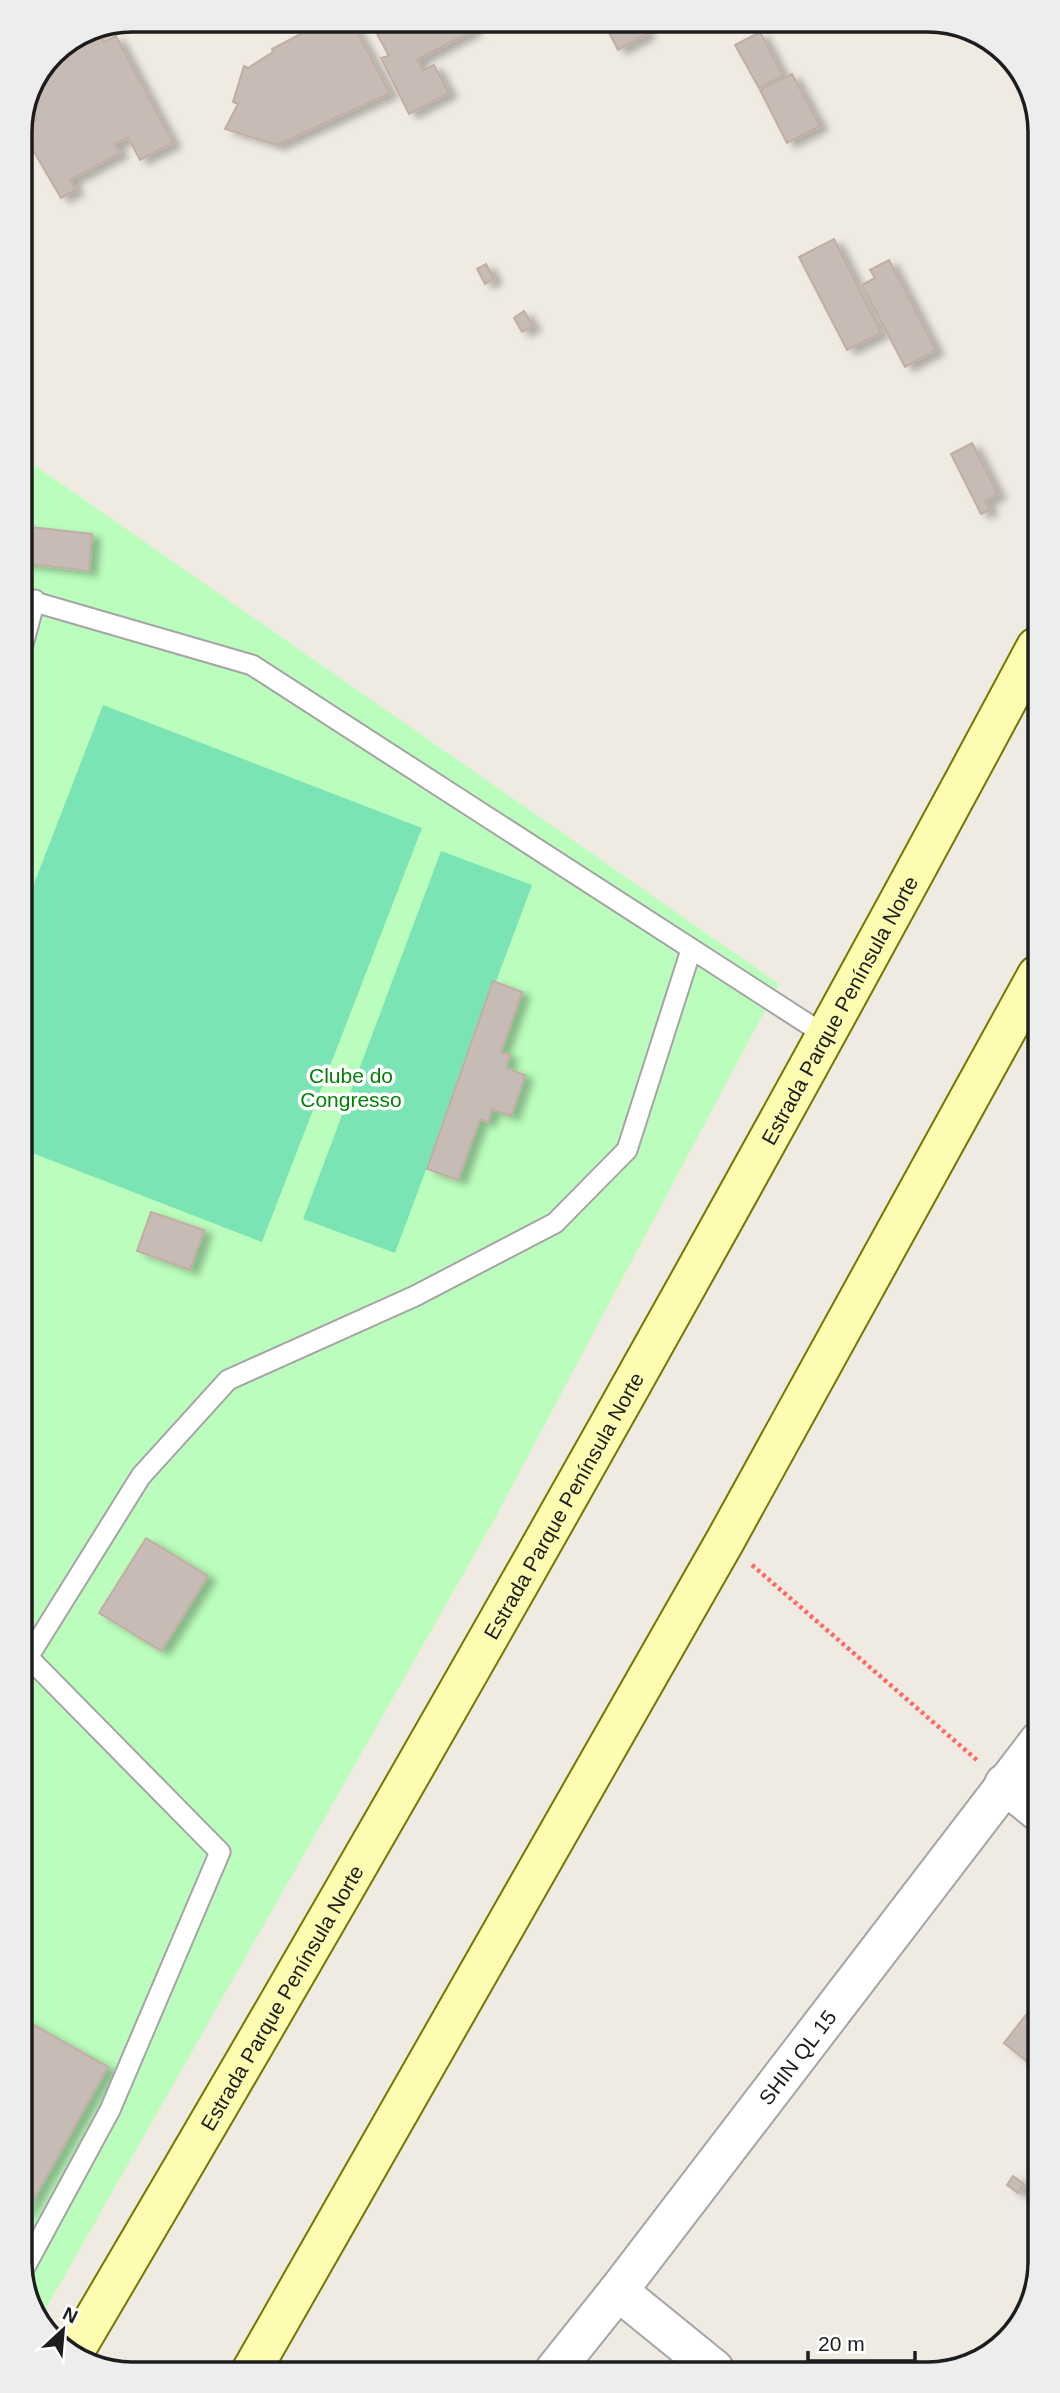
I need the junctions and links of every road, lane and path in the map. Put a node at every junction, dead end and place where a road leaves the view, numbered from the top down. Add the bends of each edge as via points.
1 (32, 600) edge
2 (1028, 662) edge
3 (691, 950) junction
4 (1028, 991) edge
5 (825, 1035) junction
6 (725, 1541) junction
7 (31, 1646) edge
8 (31, 1662) edge
9 (1028, 1755) edge
10 (1004, 1784) junction
11 (1028, 1803) edge
12 (31, 2256) edge
13 (618, 2291) junction
14 (78, 2346) edge
15 (257, 2361) edge
16 (562, 2362) edge
17 (705, 2362) edge

1 - 3 lane via 252,665
2 - 5 main road, Estrada Parque Península Norte
3 - 5 lane
3 - 7 lane via 627,1150 555,1223 415,1296 228,1380 141,1475
4 - 6 main road
5 - 14 main road, Estrada Parque Península Norte via 328,1923
6 - 10 path
6 - 15 main road
8 - 12 lane via 220,1852 110,2110
9 - 10 street, SHIN QL 15
10 - 11 street
10 - 13 street, SHIN QL 15
13 - 16 street, SHIN QL 15
13 - 17 street

